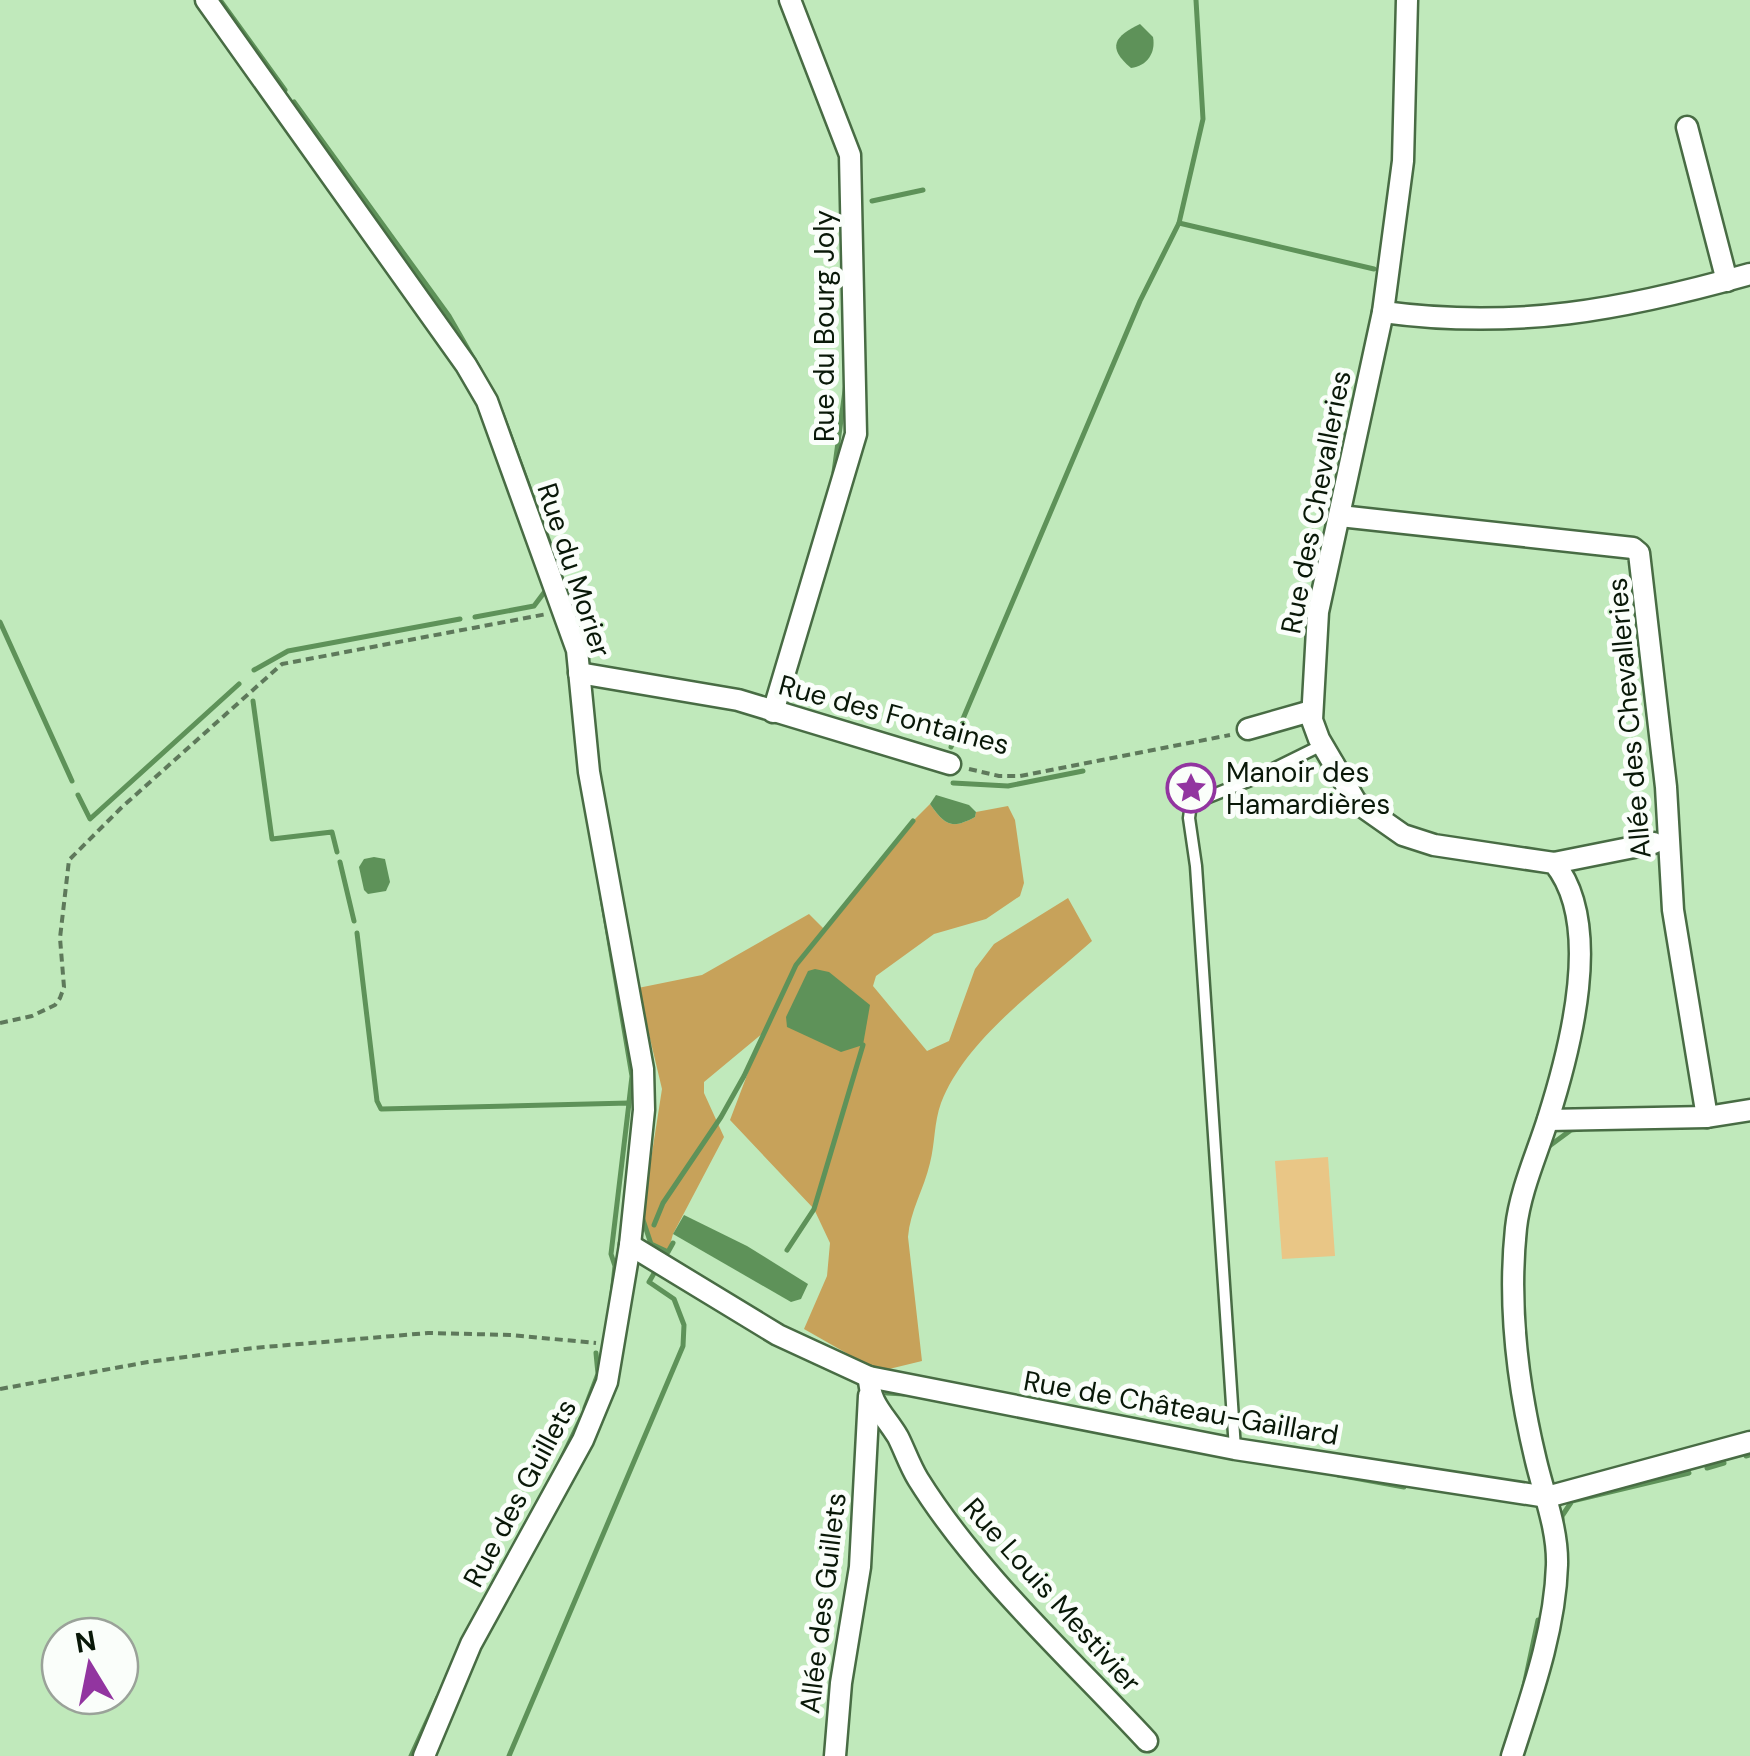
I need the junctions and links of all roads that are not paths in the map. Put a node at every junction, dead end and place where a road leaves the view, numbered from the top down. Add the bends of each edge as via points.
1 (206, 0) edge
2 (790, 0) edge
3 (1408, 0) edge
4 (1687, 127) dead end
5 (1750, 274) edge
6 (1728, 281) junction
7 (1383, 312) junction
8 (1340, 516) junction
9 (580, 672) junction
10 (1311, 711) junction
11 (773, 712) junction
12 (1248, 729) road end
13 (1322, 745) junction
14 (950, 764) road end
15 (1654, 843) dead end
16 (1554, 863) junction
17 (1750, 1110) edge
18 (1708, 1117) junction
19 (1548, 1120) junction
20 (630, 1245) junction
21 (869, 1386) junction
22 (1750, 1442) edge
23 (1235, 1449) junction
24 (1547, 1497) junction
25 (1147, 1741) dead end
26 (424, 1756) edge
27 (835, 1756) edge
28 (1512, 1756) edge

1 - 9 street, Rue du Morier via 480,389
2 - 11 street, Rue du Bourg Joly via 850,155 856,434
3 - 7 street, Rue des Chevalleries via 1402,161
4 - 6 street
5 - 6 street
6 - 7 street via 1548,318 1432,319
7 - 8 street, Rue des Chevalleries
8 - 10 street, Rue des Chevalleries via 1318,612
8 - 18 street, Allée des Chevalleries via 1633,548 1639,554 1666,788 1672,910
9 - 11 street, Rue des Fontaines
9 - 20 street, Rue du Morier via 589,772 643,1069
10 - 12 street
10 - 13 street, Rue des Chevalleries
11 - 14 street, Rue des Fontaines
13 - 16 street, Rue des Chevalleries via 1356,802 1402,835
13 - 23 lane via 1191,804 1189,818
15 - 16 street, Rue des Chevalleries
16 - 19 street via 1566,878 1580,959 1572,1026
17 - 18 street
18 - 19 street
19 - 24 street via 1520,1208 1514,1289 1526,1412
20 - 21 street, Rue de Château-Gaillard
20 - 26 street, Rue des Guillets via 607,1382 583,1440 471,1644
21 - 23 street, Rue de Château-Gaillard
21 - 25 street, Rue Louis Mestivier via 916,1477 945,1517 1033,1623
21 - 27 street, Allée des Guillets via 860,1567
22 - 24 street, Rue de Château-Gaillard
23 - 24 street, Rue de Château-Gaillard
24 - 28 street via 1556,1578 1541,1664

